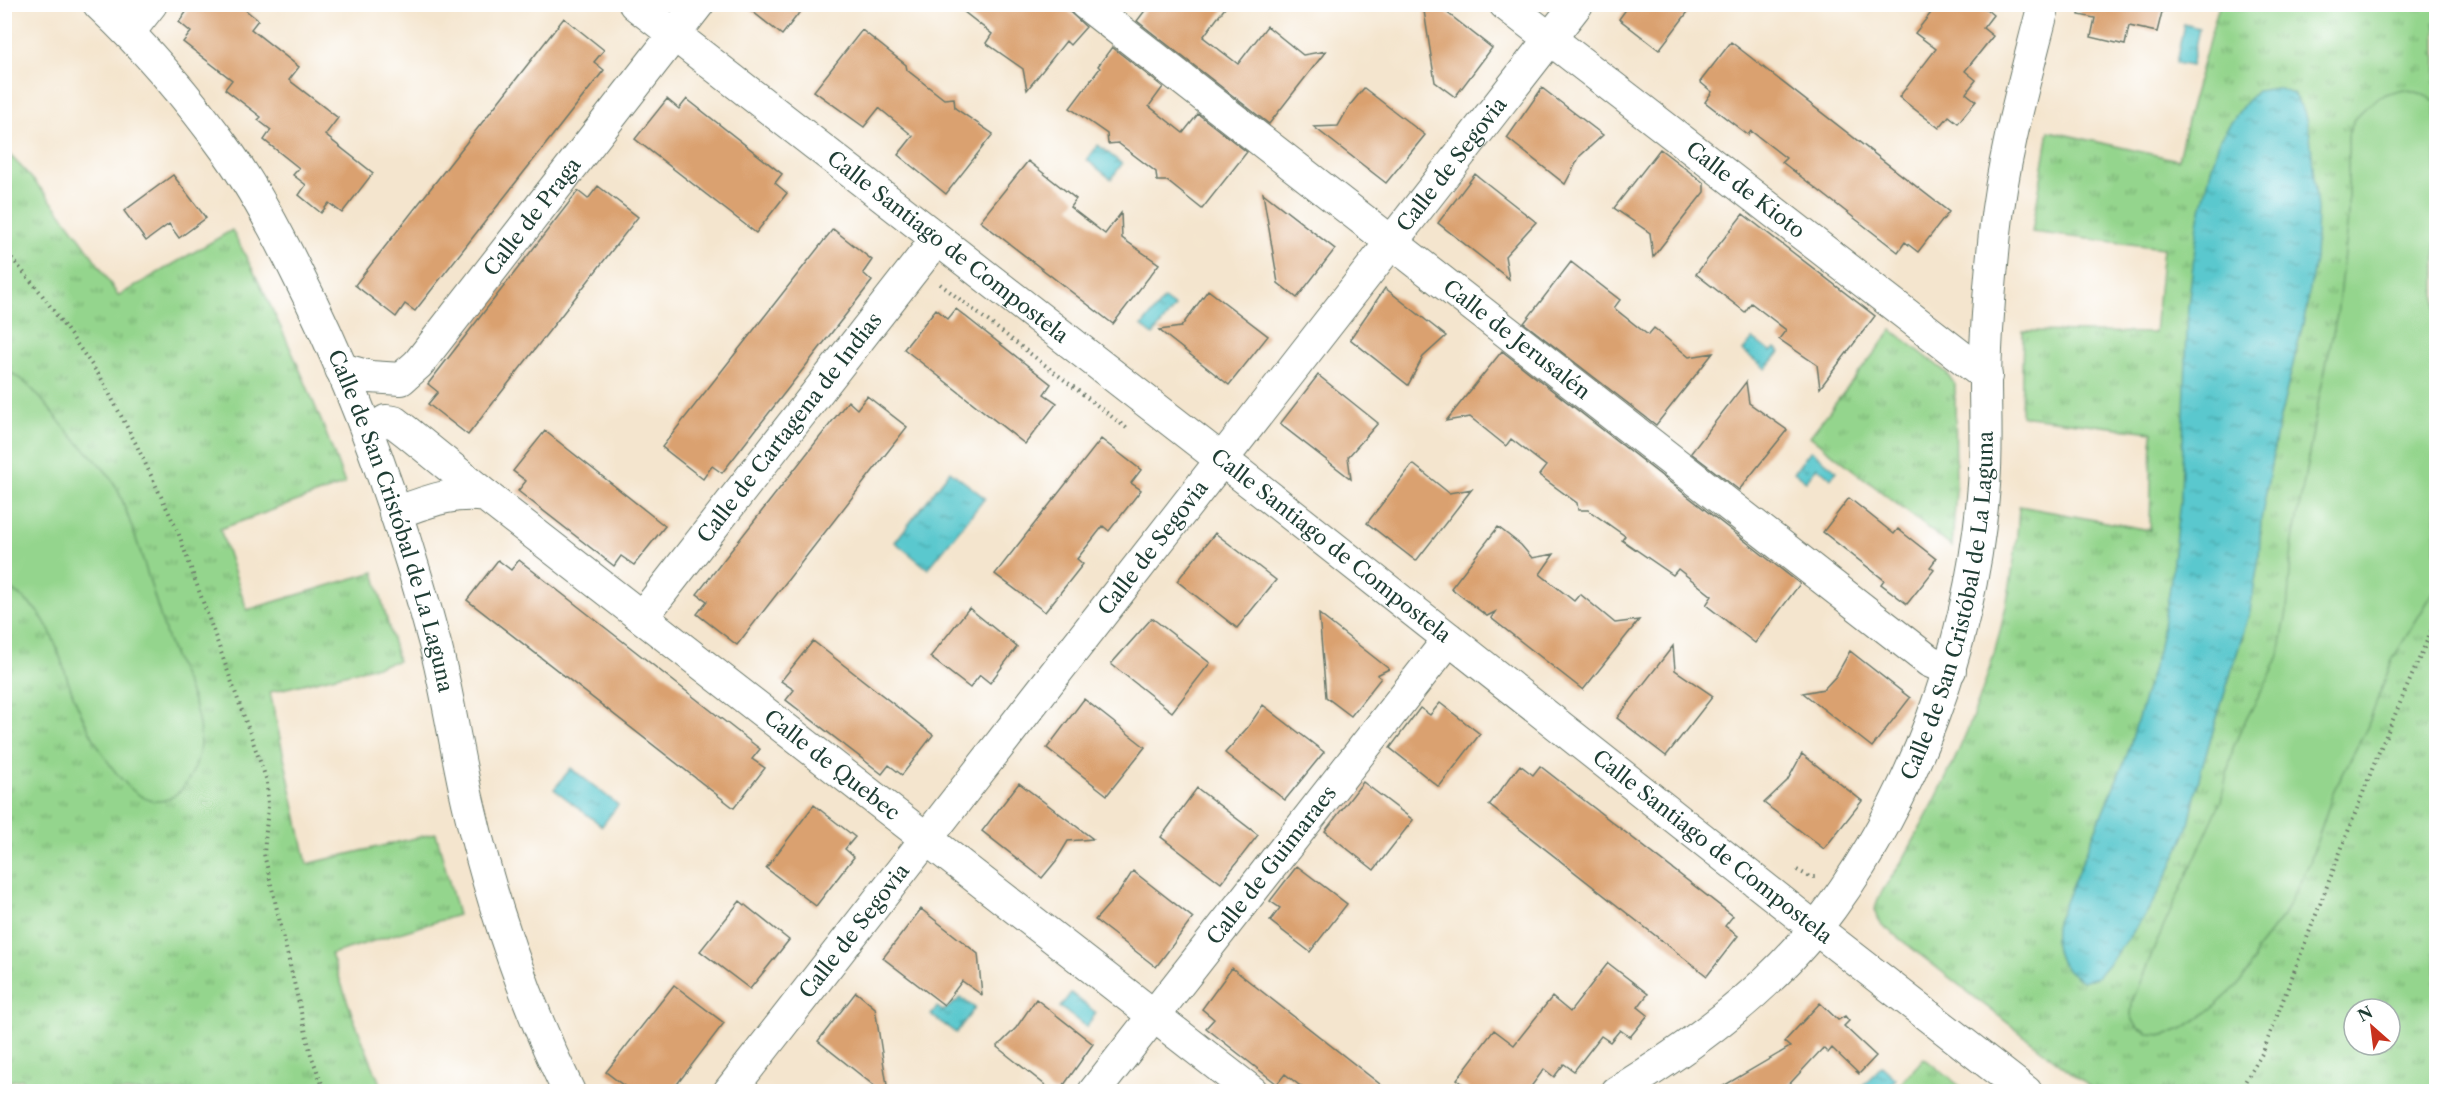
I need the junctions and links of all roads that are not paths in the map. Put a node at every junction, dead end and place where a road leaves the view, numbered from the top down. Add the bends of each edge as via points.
1 (99, 4) edge
2 (151, 4) edge
3 (635, 4) edge
4 (698, 4) edge
5 (1086, 4) edge
6 (1505, 4) edge
7 (1577, 4) edge
8 (2044, 4) edge
9 (129, 32) junction
10 (674, 35) junction
11 (1550, 39) junction
12 (937, 239) junction
13 (1390, 242) junction
14 (342, 369) junction
15 (1986, 376) junction
16 (401, 379) junction
17 (379, 432) junction
18 (1220, 459) junction
19 (486, 496) junction
20 (395, 513) junction
21 (642, 617) junction
22 (1449, 639) junction
23 (1950, 670) junction
24 (926, 839) junction
25 (1815, 928) junction
26 (1154, 1014) junction
27 (569, 1092) edge
28 (729, 1092) edge
29 (1094, 1092) edge
30 (1251, 1092) edge
31 (1617, 1092) edge
32 (2025, 1092) edge

1 - 9 street, Calle de San Cristóbal de La Laguna
2 - 9 street
3 - 10 street, Calle Santiago de Compostela
4 - 10 street, Calle de Praga
5 - 13 street, Calle de Jerusalén
6 - 11 street, Calle de Kioto
7 - 11 street, Calle de Segovia
8 - 15 street, Calle de San Cristóbal de La Laguna via 2000,193
9 - 14 street, Calle de San Cristóbal de La Laguna via 193,106 243,176 285,249
10 - 12 street, Calle Santiago de Compostela
10 - 16 street, Calle de Praga via 418,364
11 - 13 street, Calle de Segovia
11 - 15 street, Calle de Kioto
12 - 18 street, Calle Santiago de Compostela
12 - 21 street, Calle de Cartagena de Indias
13 - 18 street, Calle de Segovia
13 - 23 street, Calle de Jerusalén via 1929,661
14 - 16 street via 370,377
14 - 17 street, Calle de San Cristóbal de La Laguna
15 - 23 street, Calle de San Cristóbal de La Laguna via 1983,496 1973,578
16 - 17 street
17 - 19 street, Calle de Quebec via 394,422
17 - 20 street, Calle de San Cristóbal de La Laguna
18 - 22 street, Calle Santiago de Compostela
18 - 24 street, Calle de Segovia
19 - 20 street via 464,493
19 - 21 street, Calle de Quebec
20 - 27 street, Calle de San Cristóbal de La Laguna via 437,651 490,891 540,1027
21 - 24 street, Calle de Quebec
22 - 25 street, Calle Santiago de Compostela
22 - 26 street, Calle de Guimaraes
23 - 25 street, Calle de San Cristóbal de La Laguna via 1902,788 1863,857
24 - 26 street, Calle de Quebec
24 - 28 street, Calle de Segovia
25 - 31 street, Calle de San Cristóbal de La Laguna via 1729,1015
25 - 32 street, Calle Santiago de Compostela
26 - 29 street, Calle de Guimaraes
26 - 30 street, Calle de Quebec

